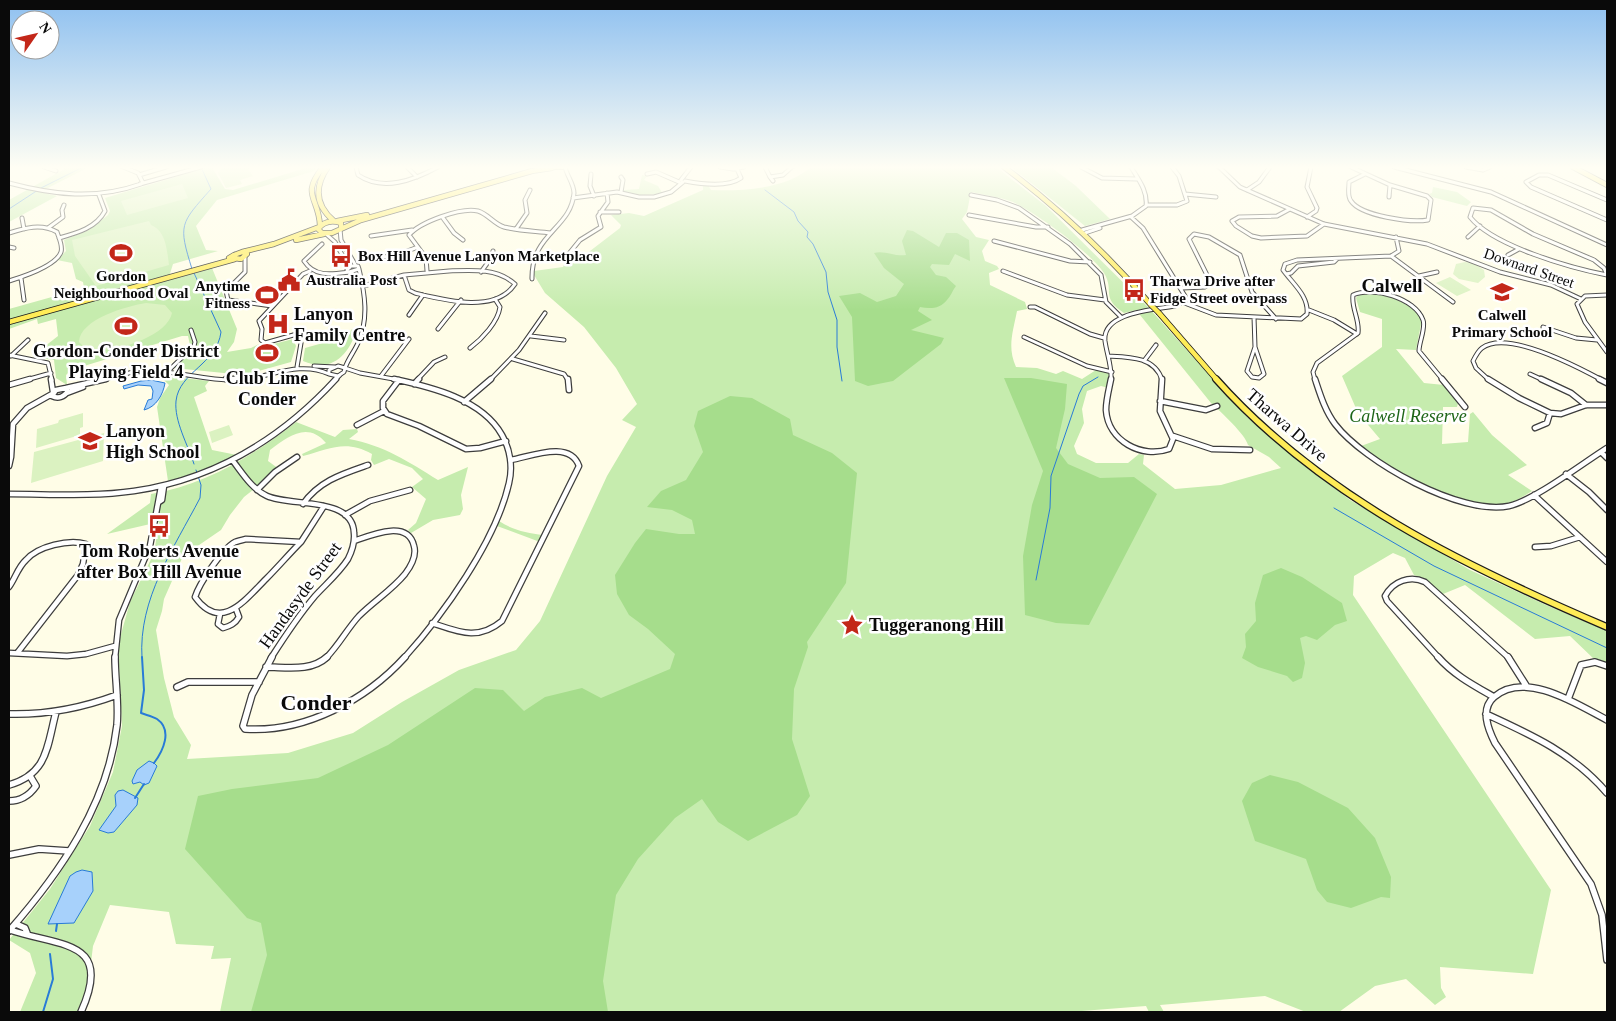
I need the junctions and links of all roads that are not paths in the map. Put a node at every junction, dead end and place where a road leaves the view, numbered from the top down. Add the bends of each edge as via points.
1 (63, 215) edge
2 (104, 215) edge
3 (319, 215) edge
4 (326, 215) edge
5 (372, 215) edge
6 (372, 215) edge
7 (455, 215) edge
8 (483, 215) edge
9 (526, 215) edge
10 (566, 215) edge
11 (600, 215) edge
12 (969, 215) dead end
13 (1028, 215) edge
14 (1064, 215) edge
15 (1065, 215) edge
16 (1136, 215) edge
17 (1280, 215) edge
18 (1302, 215) edge
19 (1311, 215) edge
20 (1381, 215) edge
21 (1429, 215) edge
22 (1470, 215) edge
23 (1499, 215) edge
24 (1542, 215) edge
25 (1595, 215) edge
26 (1131, 217) junction
27 (1307, 217) junction
28 (22, 218) dead end
29 (360, 218) junction
30 (443, 218) junction
31 (1607, 220) edge
32 (334, 221) junction
33 (351, 221) junction
34 (1113, 222) junction
35 (1324, 224) junction
36 (1480, 226) junction
37 (319, 227) junction
38 (1048, 227) junction
39 (48, 228) junction
40 (341, 228) junction
41 (1089, 228) junction
42 (24, 229) junction
43 (516, 229) junction
44 (412, 230) junction
45 (1083, 232) junction
46 (551, 233) junction
47 (9, 234) edge
48 (325, 234) junction
49 (371, 236) dead end
50 (1396, 237) junction
51 (1468, 237) dead end
52 (59, 238) junction
53 (462, 240) dead end
54 (994, 241) dead end
55 (1606, 243) edge
56 (322, 244) dead end
57 (9, 246) edge
58 (418, 247) junction
59 (14, 248) dead end
60 (1519, 249) junction
61 (493, 251) dead end
62 (242, 252) junction
63 (1508, 255) dead end
64 (246, 256) junction
65 (1391, 256) junction
66 (235, 258) junction
67 (381, 258) dead end
68 (1338, 258) junction
69 (568, 262) dead end
70 (1090, 262) junction
71 (358, 267) junction
72 (245, 270) junction
73 (350, 270) junction
74 (310, 271) junction
75 (427, 271) junction
76 (1003, 271) dead end
77 (481, 272) junction
78 (1438, 272) dead end
79 (1286, 274) junction
80 (404, 275) junction
81 (1607, 275) edge
82 (1419, 276) junction
83 (21, 278) junction
84 (532, 279) dead end
85 (9, 281) edge
86 (363, 286) junction
87 (1182, 288) junction
88 (423, 295) junction
89 (1607, 295) edge
90 (495, 299) junction
91 (1581, 299) junction
92 (24, 300) dead end
93 (461, 300) junction
94 (1105, 300) junction
95 (1182, 302) junction
96 (1453, 302) dead end
97 (272, 306) junction
98 (1030, 307) dead end
99 (1308, 310) junction
100 (545, 314) dead end
101 (409, 315) dead end
102 (1121, 317) junction
103 (1254, 317) junction
104 (1276, 319) junction
105 (9, 322) edge
106 (1544, 326) dead end
107 (438, 329) dead end
108 (191, 330) dead end
109 (304, 332) dead end
110 (1357, 334) junction
111 (297, 335) junction
112 (531, 336) junction
113 (1024, 337) dead end
114 (1104, 338) junction
115 (409, 339) dead end
116 (28, 340) dead end
117 (564, 340) dead end
118 (1597, 340) junction
119 (1156, 345) dead end
120 (470, 348) dead end
121 (1254, 348) junction
122 (1607, 352) edge
123 (352, 353) junction
124 (10, 356) edge
125 (1109, 356) junction
126 (445, 357) dead end
127 (513, 359) junction
128 (1144, 362) junction
129 (297, 366) junction
130 (335, 367) junction
131 (345, 368) junction
132 (51, 372) junction
133 (167, 372) junction
134 (1112, 372) junction
135 (369, 374) junction
136 (1530, 374) dead end
137 (329, 375) junction
138 (340, 375) junction
139 (381, 376) junction
140 (399, 380) junction
141 (52, 383) junction
142 (1607, 383) edge
143 (414, 384) junction
144 (9, 385) edge
145 (327, 389) junction
146 (65, 390) junction
147 (569, 390) dead end
148 (53, 395) junction
149 (1160, 401) junction
150 (464, 402) junction
151 (1586, 405) junction
152 (1607, 405) edge
153 (1217, 406) dead end
154 (1465, 407) dead end
155 (384, 411) junction
156 (1550, 413) junction
157 (357, 425) dead end
158 (1535, 428) dead end
159 (1173, 436) junction
160 (506, 441) junction
161 (1607, 448) edge
162 (1250, 450) dead end
163 (1601, 452) junction
164 (297, 457) dead end
165 (1607, 458) edge
166 (511, 460) junction
167 (233, 461) junction
168 (368, 465) dead end
169 (9, 466) edge
170 (1566, 474) junction
171 (162, 486) junction
172 (256, 490) junction
173 (410, 490) dead end
174 (9, 494) edge
175 (1534, 494) junction
176 (303, 504) junction
177 (324, 506) junction
178 (1607, 510) edge
179 (345, 515) junction
180 (1580, 537) junction
181 (354, 541) junction
182 (301, 542) junction
183 (1535, 548) dead end
184 (1607, 562) edge
185 (9, 587) edge
186 (236, 609) junction
187 (220, 614) junction
188 (432, 623) junction
189 (1607, 627) edge
190 (115, 646) junction
191 (18, 652) junction
192 (9, 653) edge
193 (266, 666) junction
194 (1607, 666) edge
195 (259, 682) junction
196 (177, 687) dead end
197 (1527, 687) junction
198 (117, 695) junction
199 (1494, 697) junction
200 (1568, 699) junction
201 (56, 712) junction
202 (9, 714) edge
203 (1486, 714) junction
204 (1607, 720) edge
205 (30, 776) junction
206 (10, 786) edge
207 (1607, 793) edge
208 (9, 801) edge
209 (69, 851) junction
210 (9, 855) edge
211 (16, 924) junction
212 (10, 930) edge
213 (27, 933) junction
214 (1607, 960) edge
215 (81, 1012) edge

1 - 39 street
2 - 52 street via 85,229
3 - 37 main road
4 - 32 main road
5 - 29 main road
6 - 29 main road
7 - 30 street
8 - 43 street via 497,224
9 - 43 street
10 - 46 street
11 - 69 street via 601,227 573,247 567,256
12 - 38 street via 1036,228
13 - 38 street
14 - 45 main road, Tharwa Drive
15 - 41 main road
16 - 26 street
17 - 35 street via 1239,217 1232,221 1261,238 1307,236
18 - 27 street, Downard Street
19 - 27 street
20 - 21 street via 1423,221 1428,220
22 - 36 street
23 - 81 street via 1594,260
24 - 55 street
25 - 31 street
26 - 34 street
26 - 87 street via 1143,228
27 - 35 street, Downard Street
28 - 42 street
29 - 33 main road
30 - 44 street
30 - 53 street
32 - 33 main road
32 - 37 main road
32 - 40 main road via 341,223
33 - 40 main road
34 - 41 street
34 - 45 street
35 - 50 street, Downard Street
36 - 51 street
36 - 60 street
37 - 48 main road via 318,231
37 - 62 main road
38 - 70 street
39 - 42 street
39 - 52 street via 56,230
40 - 48 main road
40 - 71 street via 341,240
41 - 45 street
42 - 47 street
43 - 46 street
44 - 49 street
44 - 58 street via 409,238
45 - 189 main road, Tharwa Drive, bridge via 1243,409 1289,450 1341,489 1459,560
46 - 84 street via 535,252 531,265
48 - 64 main road
48 - 73 street via 335,242
50 - 65 street via 1399,251
50 - 91 street, Downard Street via 1442,249 1500,272 1551,285
52 - 83 street via 61,250 58,256
54 - 70 street via 1074,262
56 - 74 street via 304,261
57 - 59 street
58 - 67 street
58 - 75 street via 428,259
60 - 63 street
60 - 81 street via 1568,268
61 - 77 street
62 - 64 main road via 247,253
62 - 66 main road
64 - 66 main road
64 - 72 street
65 - 68 street
65 - 82 street
66 - 72 street
66 - 105 main road
68 - 79 street via 1334,262 1298,266
68 - 79 street via 1290,261 1283,267
70 - 94 street via 1102,278
71 - 73 street
71 - 86 street
72 - 97 street via 226,291 228,300
73 - 74 street via 324,274
73 - 86 street
74 - 97 street via 303,274
75 - 77 street
75 - 80 street
76 - 94 street via 1067,295
77 - 90 street via 515,283 511,291
78 - 82 street
79 - 99 street via 1300,291
80 - 86 street
80 - 88 street via 410,291
82 - 96 street
83 - 85 street
83 - 92 street
86 - 123 street via 364,323
87 - 95 street via 1185,296
87 - 104 street via 1205,287 1211,283 1189,239 1194,234 1203,234 1240,255 1252,292
88 - 93 street
88 - 101 street
89 - 91 street
90 - 93 street via 480,302
90 - 120 street via 499,312
91 - 118 street via 1577,304 1578,311
93 - 107 street
94 - 102 street
95 - 102 street
95 - 103 street via 1210,314
97 - 111 street via 260,319 261,340 269,343
98 - 114 street
99 - 104 street via 1301,319
99 - 110 street
100 - 112 street
102 - 114 street via 1108,326
103 - 104 street
103 - 121 street
106 - 118 street via 1576,338
108 - 133 street via 194,346
109 - 111 street
110 - 154 street via 1360,328 1352,298 1358,292 1385,293 1415,309 1424,322 1419,351
110 - 175 street via 1317,363 1313,371 1332,420 1363,450 1430,491 1461,503 1498,508 1518,504
111 - 129 street via 301,343
112 - 117 street
112 - 127 street
113 - 134 street via 1087,366
114 - 125 street
115 - 139 street
116 - 124 street
118 - 122 street
119 - 128 street
121 - 121 street via 1264,374 1259,378 1252,377 1247,371
123 - 130 street
123 - 131 street
124 - 132 street via 44,361 49,364
125 - 128 street
125 - 134 street
126 - 143 street via 434,362
127 - 147 street via 564,374 568,378
127 - 150 street
128 - 149 street via 1161,376
129 - 130 street
129 - 133 street via 244,380
129 - 137 street
130 - 131 street
130 - 137 street via 329,370
131 - 135 street
131 - 138 street
132 - 141 street
132 - 144 street
133 - 146 street via 136,371
134 - 159 street via 1106,413 1116,434 1134,449 1151,453 1169,449
135 - 138 street
135 - 139 street
136 - 151 street via 1571,393
137 - 138 street
137 - 145 street via 331,380
138 - 145 street
139 - 140 street
140 - 143 street
140 - 155 street via 383,399
141 - 146 street
141 - 148 street
142 - 156 street via 1556,356 1507,343 1489,343 1474,357 1474,365 1483,376
143 - 150 street
145 - 167 street via 287,426
146 - 148 street
146 - 148 street
148 - 169 street via 22,412 12,425
149 - 153 street via 1206,410
149 - 159 street via 1162,416
150 - 160 street via 494,423
151 - 152 street
151 - 156 street via 1561,414
155 - 157 street
155 - 160 street via 466,449
156 - 158 street via 1547,423
159 - 162 street via 1212,449
160 - 166 street
161 - 163 street
163 - 165 street
163 - 170 street
164 - 172 street
166 - 188 street via 510,482 495,521 460,584
166 - 188 street via 562,451 576,456 579,466 502,621 487,632 473,635
167 - 171 street via 204,474
167 - 172 street
168 - 176 street via 324,481 312,489
170 - 175 street
170 - 178 street
171 - 174 street via 119,492
171 - 190 street via 146,556 122,611
172 - 176 street via 276,500
173 - 179 street via 370,501
175 - 180 street
176 - 177 street
177 - 179 street
177 - 182 street
179 - 181 street, Handasyde Street via 352,523
180 - 183 street
180 - 184 street
181 - 193 street, Handasyde Street via 346,561 297,618
181 - 193 street via 403,531 415,544 414,557 403,576 357,618 323,661 307,667
182 - 186 street
182 - 187 street via 246,539 231,545 195,593 197,601 209,612
185 - 191 street via 32,554 74,542 86,544 78,575
186 - 187 street
186 - 187 street via 239,617 229,627 223,628 218,624
188 - 195 street, Handasyde Street via 390,673 350,702 309,720 271,728 245,729 244,723
190 - 191 street via 67,656
190 - 198 street
191 - 192 street
193 - 195 street, Handasyde Street
194 - 200 street via 1595,662 1581,665
195 - 196 street via 188,682
197 - 199 street via 1508,689
197 - 199 street via 1504,652 1425,582 1407,578 1386,591 1387,601 1449,669
197 - 200 street
198 - 201 street
198 - 209 street via 116,734 105,777
199 - 203 street
200 - 204 street
201 - 202 street
201 - 205 street via 46,758
203 - 207 street via 1569,755 1588,770
203 - 214 street via 1495,743 1597,893 1605,920
205 - 206 street
205 - 208 street via 35,783 31,793 22,799
209 - 210 street via 38,849
209 - 211 street
211 - 212 street
211 - 213 street via 25,928
212 - 213 street
213 - 215 street via 71,947 87,958 92,978

